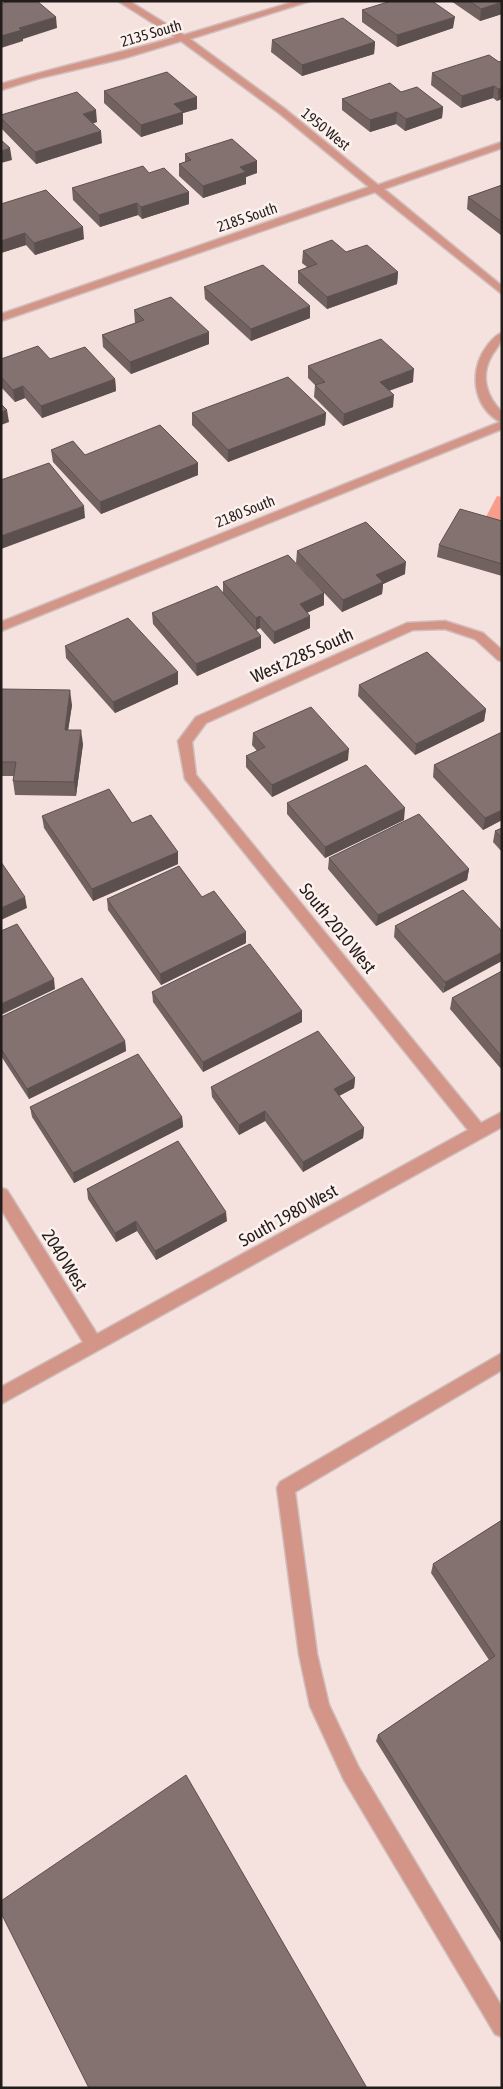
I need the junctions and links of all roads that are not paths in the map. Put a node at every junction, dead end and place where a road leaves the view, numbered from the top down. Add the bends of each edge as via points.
1 (122, 1) edge
2 (306, 1) edge
3 (183, 38) junction
4 (1, 86) edge
5 (502, 145) edge
6 (376, 188) junction
7 (502, 291) edge
8 (1, 318) edge
9 (502, 336) edge
10 (502, 419) edge
11 (502, 425) edge
12 (1, 626) edge
13 (502, 657) edge
14 (185, 741) joint
15 (502, 1119) edge
16 (479, 1132) junction
17 (1, 1196) edge
18 (94, 1345) junction
19 (502, 1361) edge
20 (1, 1396) edge
21 (502, 2028) edge

1 - 3 street, 1950 West
2 - 3 street, 2135 South
3 - 4 street, 2135 South
3 - 6 street, 1950 West via 282,111
5 - 6 street, 2185 South
6 - 7 street, 1950 West
6 - 8 street, 2185 South
9 - 10 street via 486,352 479,375 486,400
11 - 12 street, 2180 South
13 - 14 street, West 2285 South via 479,636 445,625 411,626 201,720
14 - 16 street, South 2010 West via 190,776
15 - 16 street, South 1980 West
16 - 18 street, South 1980 West
17 - 18 street, 2040 West
18 - 20 street, South 1980 West
19 - 21 street via 286,1488 308,1654 320,1706 351,1773

